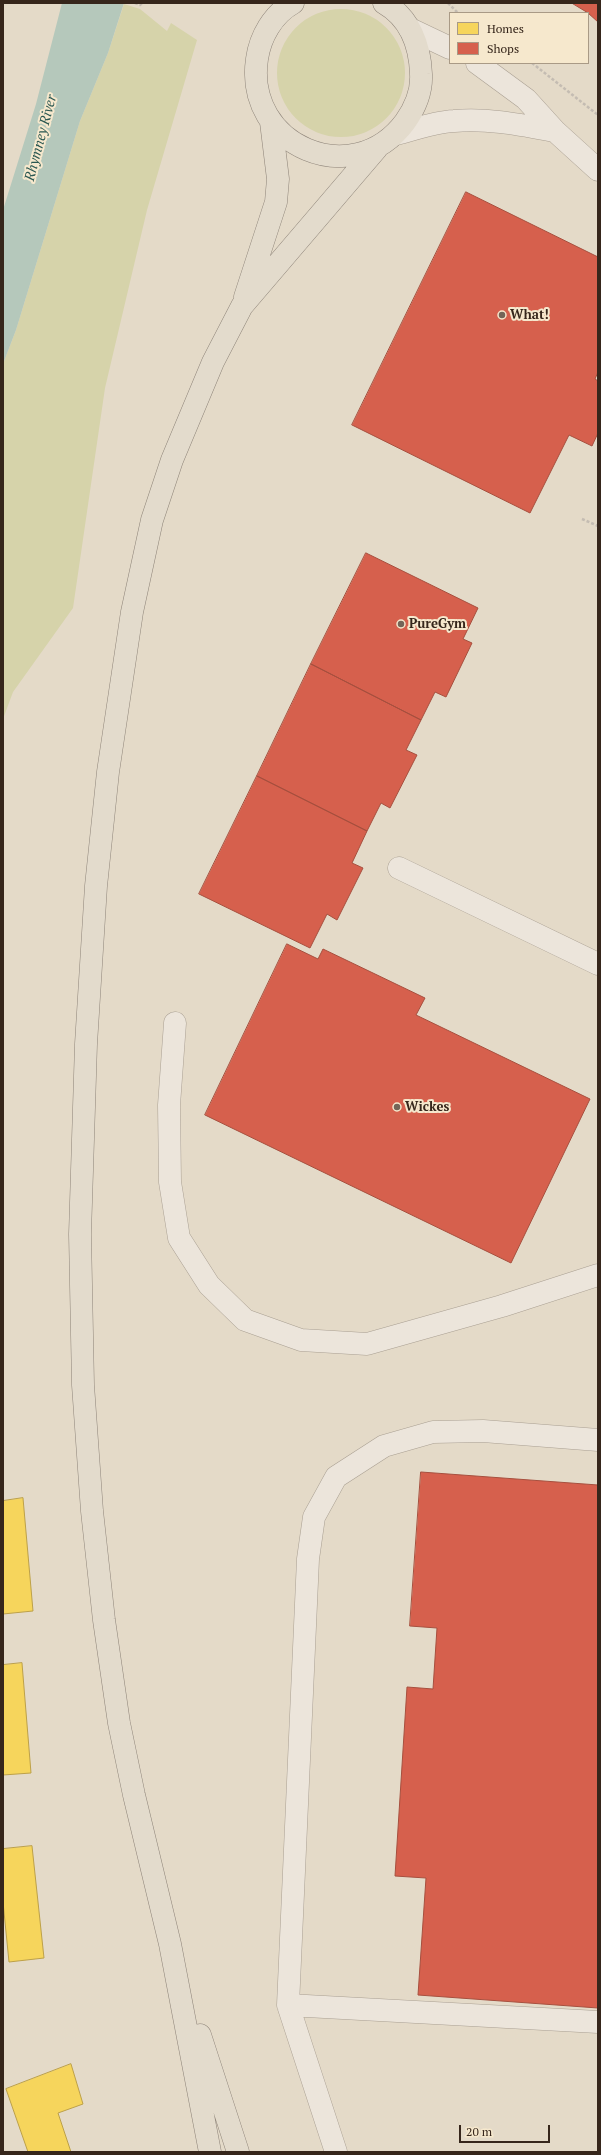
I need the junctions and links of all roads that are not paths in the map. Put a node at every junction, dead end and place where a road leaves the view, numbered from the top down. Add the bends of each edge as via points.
1 (289, 4) edge
2 (388, 4) edge
3 (410, 29) junction
4 (449, 48) edge
5 (477, 64) edge
6 (271, 122) junction
7 (555, 132) junction
8 (396, 134) junction
9 (377, 148) junction
10 (598, 170) edge
11 (242, 306) junction
12 (399, 868) dead end
13 (598, 964) edge
14 (175, 1023) dead end
15 (598, 1275) edge
16 (598, 1440) edge
17 (170, 1944) junction
18 (288, 2005) junction
19 (598, 2022) edge
20 (210, 2152) edge
21 (238, 2152) edge
22 (336, 2152) edge

1 - 6 main road via 269,26 258,49 255,74 259,100
2 - 3 main road
3 - 4 street
3 - 8 main road via 421,55 422,83 413,110
5 - 7 street via 526,99
6 - 9 main road via 287,139 308,151 331,156 355,155
6 - 11 main road via 278,178 276,202
7 - 8 street via 508,122 479,120 453,121
7 - 10 street
8 - 9 main road
9 - 11 main road
11 - 17 main road via 189,416 161,492 144,553 123,665 108,772 96,886 86,1044 80,1283 83,1385 92,1511 119,1723
12 - 13 street
14 - 15 street via 169,1105 170,1182 179,1238 209,1285 245,1320 301,1340 367,1344 502,1306
16 - 18 street via 483,1431 433,1432 384,1446 336,1477 317,1510 308,1559
17 - 20 main road
17 - 21 main road
18 - 19 street
18 - 22 street

